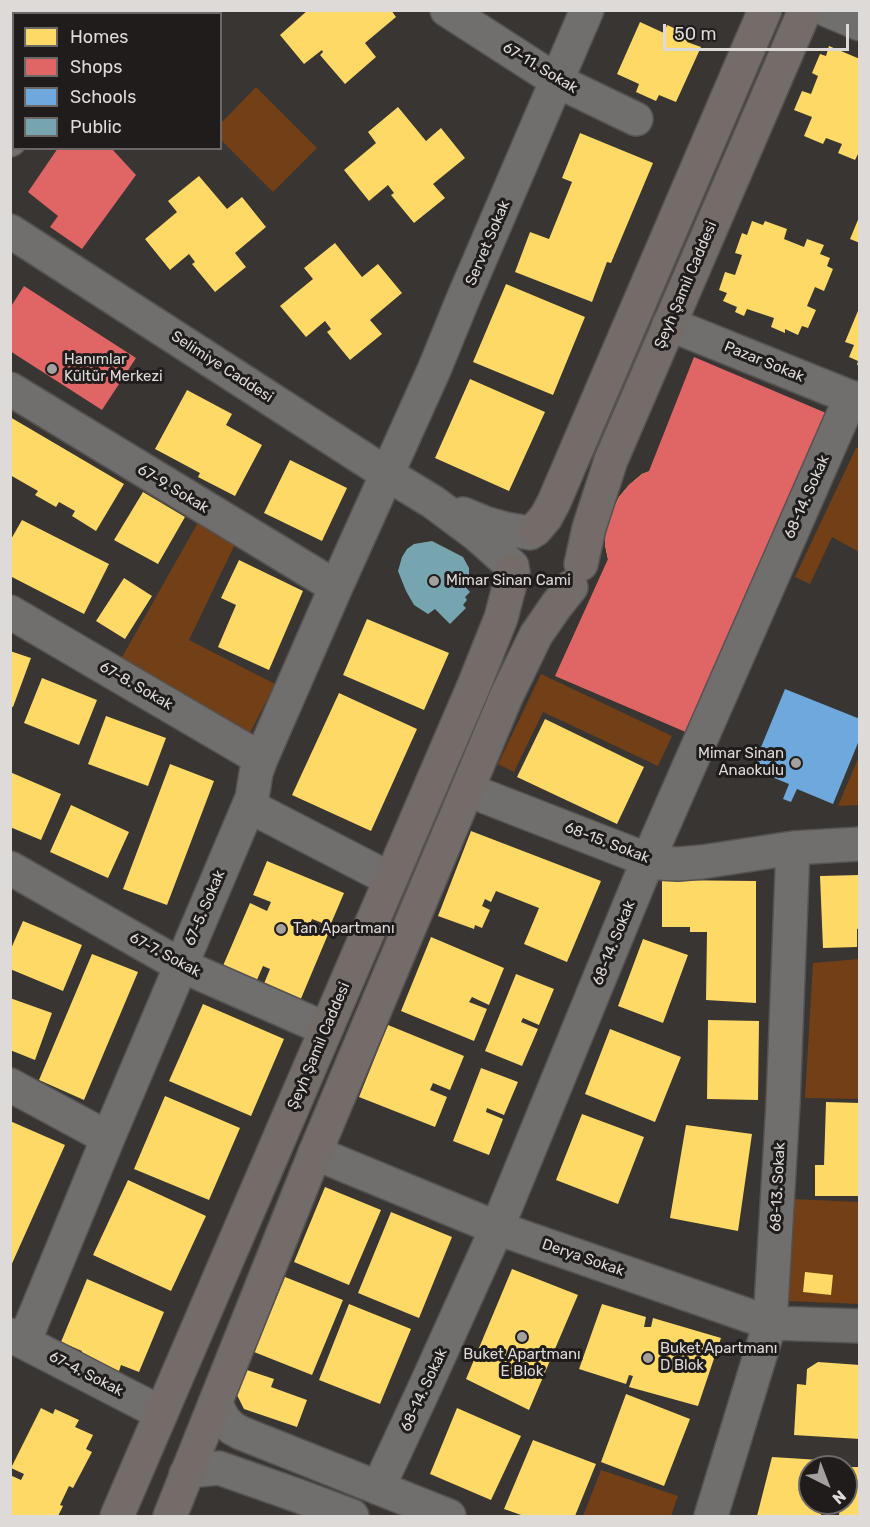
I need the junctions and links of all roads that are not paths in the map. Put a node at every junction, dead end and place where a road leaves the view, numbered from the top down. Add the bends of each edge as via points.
1 (447, 10) edge
2 (587, 10) edge
3 (765, 10) edge
4 (805, 10) edge
5 (827, 10) edge
6 (860, 24) edge
7 (557, 81) junction
8 (636, 119) dead end
9 (10, 231) edge
10 (669, 324) junction
11 (10, 390) edge
12 (855, 399) edge
13 (387, 474) junction
14 (433, 502) junction
15 (533, 531) junction
16 (512, 569) junction
17 (576, 576) junction
18 (336, 587) junction
19 (10, 612) edge
20 (261, 759) junction
21 (468, 790) junction
22 (249, 806) junction
23 (860, 844) edge
24 (793, 848) junction
25 (648, 860) junction
26 (10, 868) edge
27 (390, 879) junction
28 (180, 965) junction
29 (326, 1029) junction
30 (10, 1085) edge
31 (108, 1138) junction
32 (315, 1153) junction
33 (497, 1228) junction
34 (770, 1323) junction
35 (860, 1326) edge
36 (17, 1339) edge
37 (214, 1403) junction
38 (161, 1413) junction
39 (186, 1474) junction
40 (378, 1488) junction
41 (117, 1516) edge
42 (170, 1516) edge
43 (352, 1516) edge
44 (449, 1516) edge
45 (711, 1516) edge

1 - 7 street, 67-11. Sokak
2 - 7 street, Servet Sokak
3 - 15 main road via 554,502
4 - 10 main road, Şeyh Şamil Caddesi
5 - 6 street
7 - 8 street, 67-11. Sokak
7 - 13 street, Servet Sokak
9 - 13 street, Selimiye Caddesi
10 - 12 street, Pazar Sokak
10 - 17 main road, Şeyh Şamil Caddesi via 611,459
11 - 18 street, 67-9. Sokak
12 - 25 street, 68-14. Sokak
13 - 14 street, Selimiye Caddesi
13 - 18 street, 67-5. Sokak
14 - 15 street, Selimiye Caddesi via 485,523
14 - 16 street, Selimiye Caddesi via 476,534
15 - 16 main road, Şeyh Şamil Caddesi via 517,544
15 - 17 main road via 553,529 573,541 579,552
16 - 17 main road via 521,587 537,596 567,591
16 - 27 main road, Şeyh Şamil Caddesi via 501,618
17 - 21 main road, Şeyh Şamil Caddesi via 536,635
18 - 20 street, 67-5. Sokak
19 - 20 street, 67-8. Sokak
20 - 22 street, 67-5. Sokak
21 - 25 street, 68-15. Sokak
21 - 32 main road, Şeyh Şamil Caddesi
22 - 27 street
22 - 28 street, 67-5. Sokak
23 - 24 street, 68-15. Sokak
24 - 25 street, 68-15. Sokak via 678,864
24 - 34 street, 68-13. Sokak
25 - 33 street, 68-14. Sokak
26 - 28 street, 67-7. Sokak
27 - 29 main road, Şeyh Şamil Caddesi
28 - 29 street, 67-7. Sokak
28 - 31 street, 67-5. Sokak
29 - 38 main road, Şeyh Şamil Caddesi
30 - 31 street
31 - 36 street, 67-5. Sokak
32 - 33 street, Derya Sokak
32 - 37 main road, Şeyh Şamil Caddesi
33 - 34 street, Derya Sokak
33 - 40 street, 68-14. Sokak
34 - 35 street, Derya Sokak
34 - 45 street, 68-13. Sokak
36 - 38 street, 67-4. Sokak
37 - 39 main road, Şeyh Şamil Caddesi
37 - 40 street via 224,1420 241,1433
38 - 41 main road, Şeyh Şamil Caddesi
39 - 42 main road, Şeyh Şamil Caddesi
39 - 43 street via 219,1468
40 - 44 street

